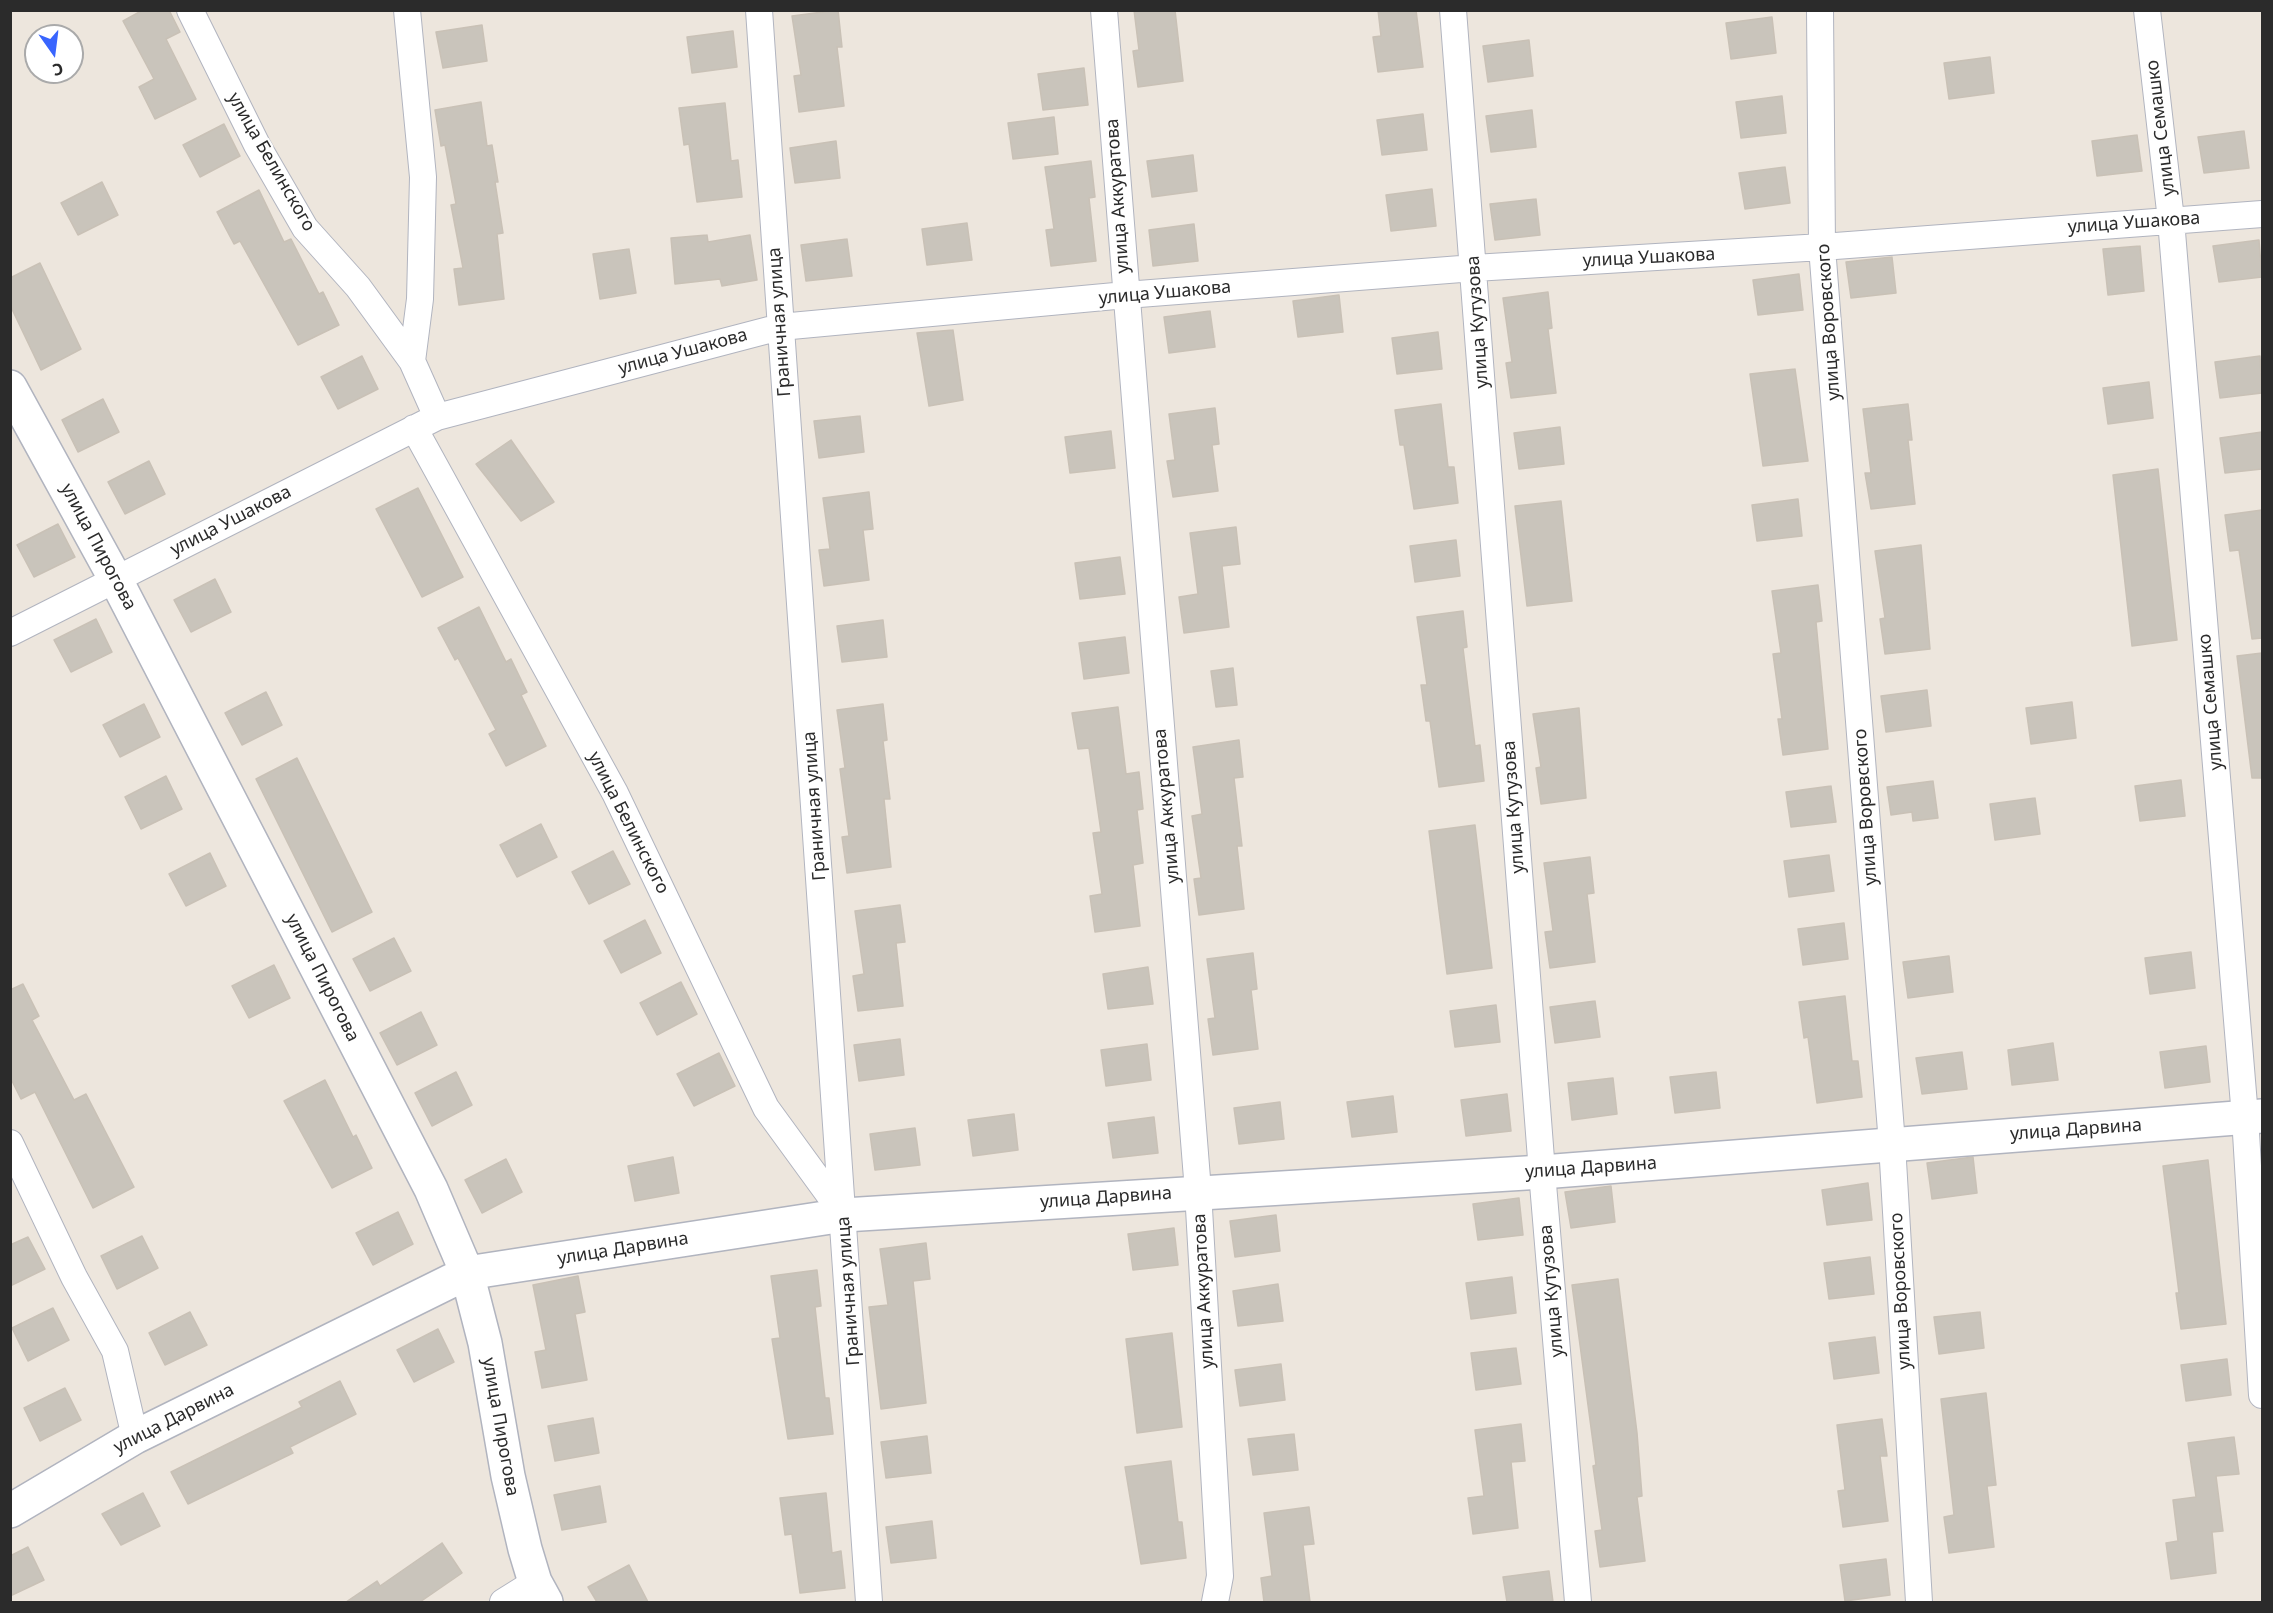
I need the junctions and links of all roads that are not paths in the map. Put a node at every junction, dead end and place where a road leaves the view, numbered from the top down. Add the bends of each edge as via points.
1 (190, 10) edge
2 (407, 10) edge
3 (759, 10) edge
4 (1104, 10) edge
5 (1453, 10) edge
6 (1820, 10) edge
7 (2147, 10) edge
8 (2262, 214) edge
9 (2171, 219) junction
10 (1822, 248) junction
11 (1474, 268) junction
12 (1126, 296) junction
13 (780, 327) junction
14 (412, 361) junction
15 (10, 387) edge
16 (437, 417) junction
17 (414, 428) junction
18 (116, 580) junction
19 (10, 633) edge
20 (2254, 1117) edge
21 (10, 1143) edge
22 (1892, 1144) junction
23 (1542, 1172) junction
24 (1198, 1191) junction
25 (844, 1215) junction
26 (467, 1273) junction
27 (2262, 1395) edge
28 (135, 1437) junction
29 (10, 1511) edge
30 (541, 1592) edge
31 (503, 1602) edge
32 (869, 1602) edge
33 (1215, 1602) edge
34 (1578, 1602) edge
35 (1919, 1602) edge

1 - 14 street, улица Белинского via 257,145 305,228 358,287
2 - 14 street via 423,177 420,299
3 - 13 street, Граничная улица
4 - 12 street, улица Аккуратова
5 - 11 street, улица Кутузова
6 - 10 street, улица Воровского
7 - 9 street, улица Семашко
8 - 9 street, улица Ушакова
9 - 10 street, улица Ушакова
9 - 20 street, улица Семашко
10 - 11 street, улица Ушакова
10 - 22 street, улица Воровского
11 - 12 street, улица Ушакова
11 - 23 street, улица Кутузова
12 - 13 street, улица Ушакова
12 - 24 street, улица Аккуратова
13 - 16 street, улица Ушакова
13 - 25 street, Граничная улица
14 - 16 street, улица Белинского
15 - 18 street, улица Пирогова
16 - 17 street, улица Ушакова
17 - 18 street, улица Ушакова
17 - 25 street, улица Белинского via 615,793 766,1108
18 - 19 street, улица Ушакова
18 - 26 street, улица Пирогова via 431,1189
20 - 22 street, улица Дарвина
20 - 27 street, улица Семашко
21 - 28 street via 74,1277 115,1351
22 - 23 street, улица Дарвина
22 - 35 street, улица Воровского
23 - 24 street, улица Дарвина
23 - 34 street, улица Кутузова
24 - 25 street, улица Дарвина
24 - 33 street, улица Аккуратова via 1220,1576
25 - 26 street, улица Дарвина
25 - 32 street, Граничная улица
26 - 28 street, улица Дарвина
26 - 30 street, улица Пирогова via 485,1343 508,1476
28 - 29 street, улица Дарвина
30 - 31 street

